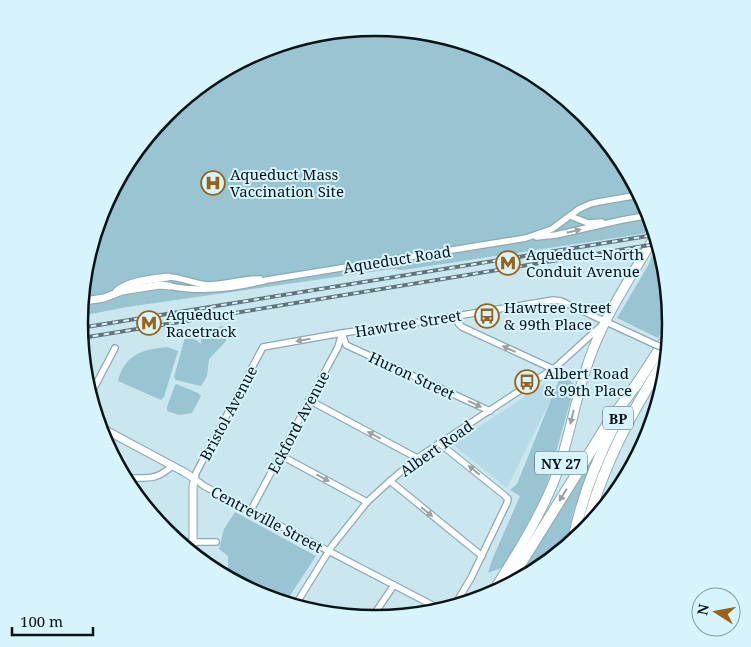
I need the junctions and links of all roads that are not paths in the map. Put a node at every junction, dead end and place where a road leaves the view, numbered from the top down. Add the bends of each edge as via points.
1 (633, 196) edge
2 (570, 216) junction
3 (642, 216) edge
4 (622, 220) junction
5 (526, 238) junction
6 (651, 243) edge
7 (168, 277) joint
8 (267, 280) junction
9 (169, 286) joint
10 (112, 294) junction
11 (89, 300) edge
12 (455, 316) junction
13 (605, 322) junction
14 (342, 333) junction
15 (662, 346) edge
16 (263, 347) joint
17 (661, 347) edge
18 (115, 348) dead end
19 (553, 369) junction
20 (659, 370) edge
21 (639, 381) junction
22 (95, 386) edge
23 (309, 400) junction
24 (490, 411) junction
25 (110, 432) edge
26 (439, 443) junction
27 (280, 455) junction
28 (417, 458) junction
29 (611, 458) junction
30 (172, 466) junction
31 (134, 478) edge
32 (195, 480) junction
33 (390, 481) junction
34 (368, 502) junction
35 (600, 502) edge
36 (251, 510) junction
37 (591, 513) edge
38 (576, 530) edge
39 (190, 542) edge
40 (193, 542) junction
41 (216, 542) dead end
42 (329, 552) junction
43 (482, 556) junction
44 (514, 575) edge
45 (499, 583) edge
46 (394, 585) junction
47 (459, 598) edge
48 (298, 600) edge
49 (431, 605) edge
50 (376, 611) edge

1 - 2 street, Aqueduct Road via 594,203
2 - 4 street via 588,223
2 - 5 street, Aqueduct Road via 552,229
3 - 4 street, Aqueduct Road
5 -> 4 street, Aqueduct Road via 556,235
5 - 8 street, Aqueduct Road
6 - 13 highway, NY 27
7 - 8 street, Aqueduct Road via 209,285
7 - 10 street, Aqueduct Road via 131,283
8 - 9 street, Aqueduct Road via 208,290
9 - 10 street, Aqueduct Road
10 - 11 street, Aqueduct Road
12 - 13 street, Hawtree Street via 554,300
12 - 14 street, Hawtree Street
19 -> 12 street via 462,327
13 - 17 street, bridge
13 - 19 street, Albert Road
13 -> 45 highway, NY 27 via 586,368 551,489
14 -> 16 street, Hawtree Street
14 - 23 street, Eckford Avenue via 338,347
14 -> 24 street, Huron Street via 346,345
15 - 21 highway, BP
16 - 32 street, Bristol Avenue
18 - 22 street
19 - 24 street, Albert Road
20 - 29 highway, BP
21 - 38 highway, BP via 596,466
21 -> 44 highway
23 - 27 street, Eckford Avenue
28 -> 23 street
24 - 26 street, Albert Road
25 - 30 street, Centreville Street
26 - 28 street, Albert Road
43 -> 26 street via 508,499
27 -> 34 street
27 - 36 street, Eckford Avenue
28 - 33 street, Albert Road
29 - 35 highway
29 - 37 highway, BP
30 - 31 street via 159,476
30 - 32 street, Centreville Street
32 - 36 street, Centreville Street
32 - 40 street
33 - 34 street, Albert Road
33 -> 43 street
34 - 42 street, Albert Road
36 - 42 street, Centreville Street
39 - 40 street
40 - 41 street
42 - 46 street, Centreville Street
42 - 48 street, Albert Road
43 - 47 street
46 - 49 street, Centreville Street
46 - 50 street

